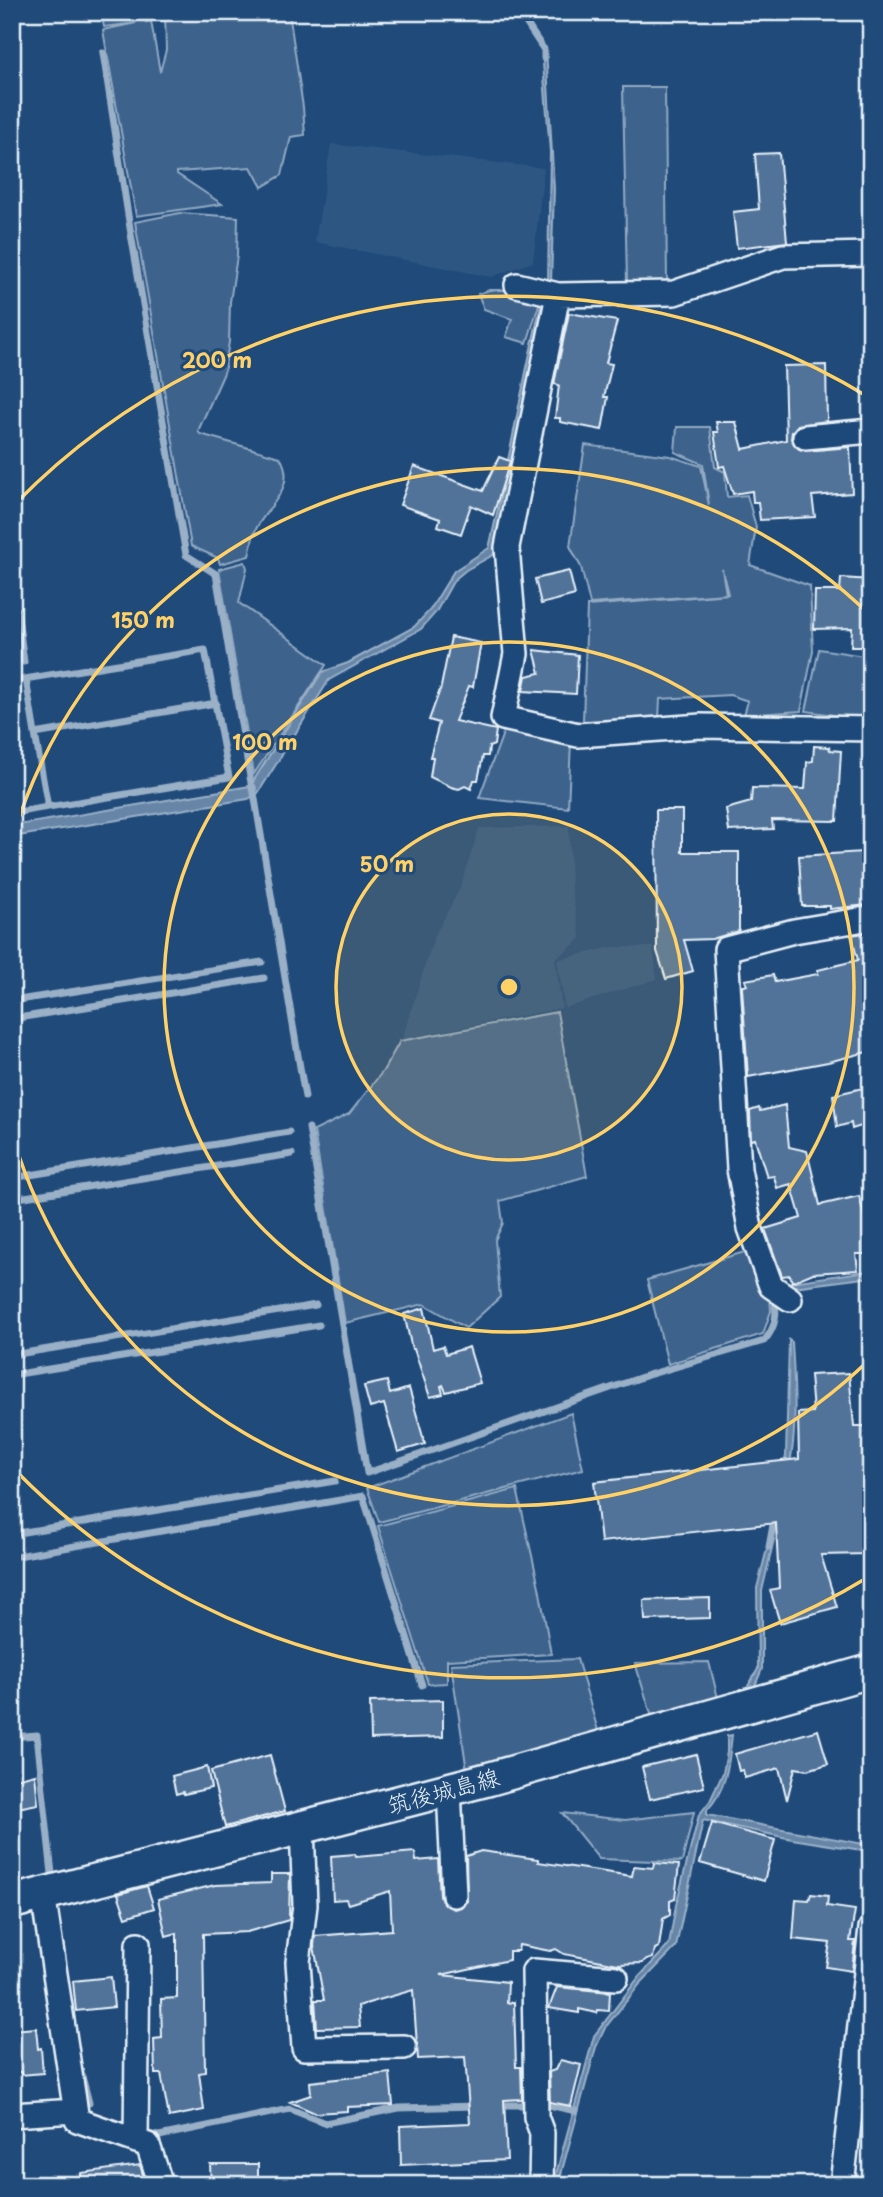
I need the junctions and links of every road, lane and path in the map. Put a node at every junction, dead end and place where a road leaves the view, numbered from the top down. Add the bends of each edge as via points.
1 (871, 254) edge
2 (517, 285) dead end
3 (558, 295) junction
4 (871, 431) edge
5 (805, 438) dead end
6 (871, 729) edge
7 (871, 918) edge
8 (790, 1299) dead end
9 (871, 1671) edge
10 (449, 1789) junction
11 (302, 1827) junction
12 (43, 1894) junction
13 (454, 1895) dead end
14 (12, 1902) edge
15 (871, 1928) edge
16 (138, 1944) dead end
17 (617, 1978) dead end
18 (404, 2047) dead end
19 (75, 2111) junction
20 (12, 2115) edge
21 (136, 2141) junction
22 (161, 2185) edge
23 (541, 2185) edge
24 (842, 2185) edge

1 - 3 street via 783,256 674,293
2 - 3 street
3 - 6 street via 507,547 516,654 503,718 578,735 701,726
4 - 5 street
7 - 8 street via 726,949 739,1169 750,1228 771,1286
9 - 10 main road, 筑後城島線
10 - 11 main road, 筑後城島線
10 - 13 street
11 - 12 main road, 筑後城島線
11 - 18 street via 305,1905 298,1962 304,2048
12 - 14 main road, 筑後城島線
12 - 19 street
15 - 24 street
16 - 21 street
17 - 23 street via 534,1971
19 - 20 street
19 - 21 street via 77,2120
21 - 22 street via 148,2145

